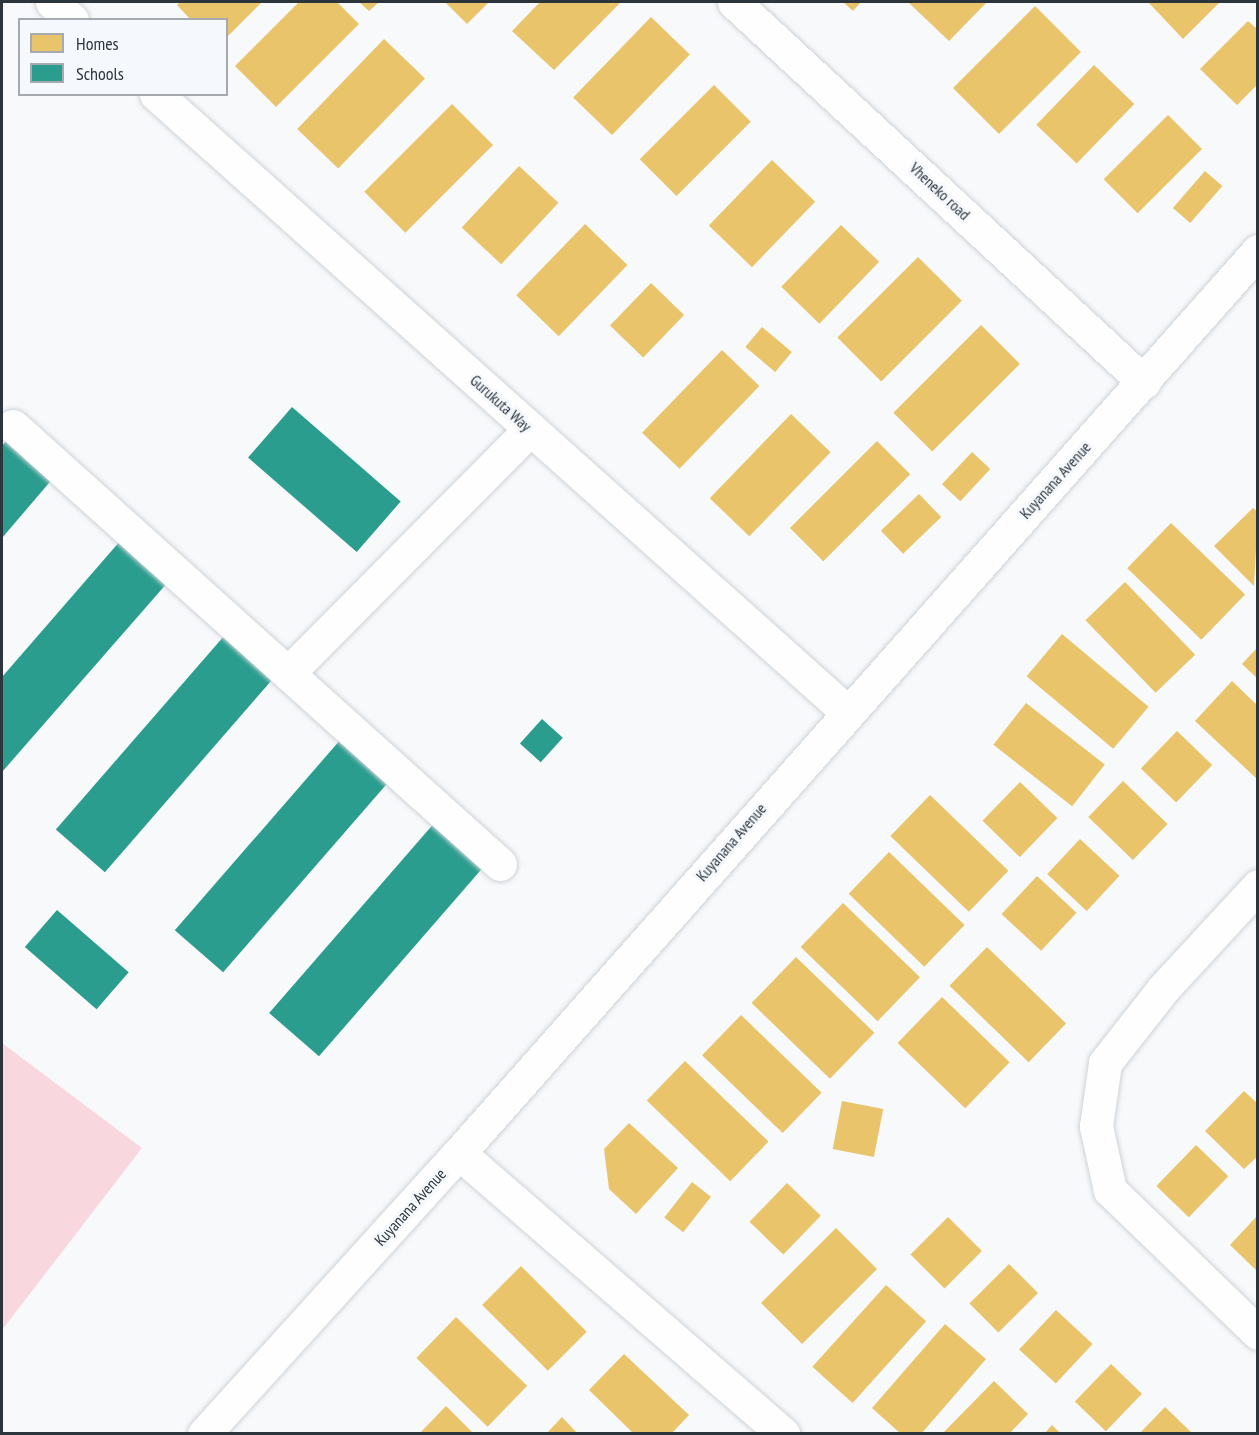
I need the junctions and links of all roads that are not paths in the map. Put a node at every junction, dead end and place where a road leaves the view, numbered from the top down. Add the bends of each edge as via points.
1 (52, 2) edge
2 (734, 2) edge
3 (70, 18) edge
4 (158, 96) edge
5 (1257, 251) edge
6 (1144, 382) junction
7 (13, 426) dead end
8 (530, 429) junction
9 (288, 673) junction
10 (846, 711) junction
11 (500, 864) dead end
12 (1257, 886) edge
13 (459, 1153) junction
14 (1257, 1333) edge
15 (777, 1432) edge
16 (204, 1434) edge

1 - 3 street
2 - 6 street, Vheneko road
4 - 8 street, Gurukuta Way
5 - 6 street, Kuyanana Avenue
6 - 10 street, Kuyanana Avenue
7 - 9 street
8 - 9 street
8 - 10 street, Gurukuta Way
9 - 11 street
10 - 13 street, Kuyanana Avenue
12 - 14 street via 1163,989 1105,1063 1095,1126 1110,1190
13 - 15 street
13 - 16 street, Kuyanana Avenue

